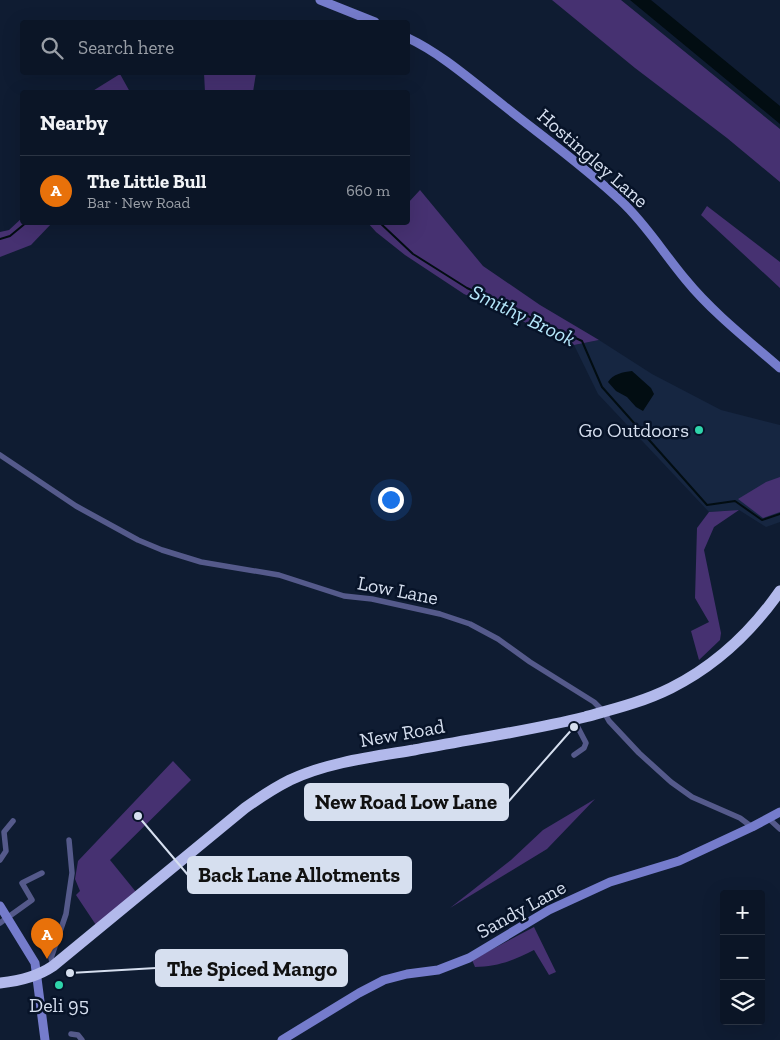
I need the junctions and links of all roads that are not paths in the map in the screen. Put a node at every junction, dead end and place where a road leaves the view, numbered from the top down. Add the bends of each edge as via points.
1 (320, 0) edge
2 (370, 20) edge
3 (410, 39) edge
4 (780, 368) edge
5 (0, 456) edge
6 (780, 591) edge
7 (604, 712) junction
8 (574, 720) junction
9 (574, 755) dead end
10 (780, 812) edge
11 (768, 818) junction
12 (13, 821) dead end
13 (752, 827) junction
14 (780, 829) edge
15 (69, 840) dead end
16 (0, 860) edge
17 (42, 873) dead end
18 (0, 906) edge
19 (4, 920) edge
20 (51, 967) junction
21 (36, 975) junction
22 (0, 983) edge
23 (71, 1034) dead end
24 (45, 1040) edge
25 (82, 1040) edge
26 (282, 1040) edge

1 - 2 street
3 - 4 street, Hostingley Lane via 477,85 622,201 686,281 730,326
5 - 7 street, Low Lane via 76,506 162,550 201,562 279,575 344,596 440,614 470,624 579,692
6 - 7 highway, New Road via 752,627 701,670 648,698
7 - 8 highway, New Road
7 - 13 street, Low Lane via 609,721 671,782 692,797 740,818
8 - 9 street via 586,743
8 - 20 highway, New Road via 338,763 290,780 245,808
10 - 11 street, Sandy Lane
11 - 13 street, Sandy Lane
11 - 14 street
12 - 16 street via 4,832 6,851
13 - 26 street, Sandy Lane via 679,861 610,882 549,910 469,958 438,970 384,980
15 - 20 street via 72,873 63,928 52,953
17 - 19 street via 22,883 32,900
18 - 19 street
19 - 21 street via 35,963
20 - 21 highway, New Road
21 - 22 highway, New Road
21 - 24 street
23 - 25 street

